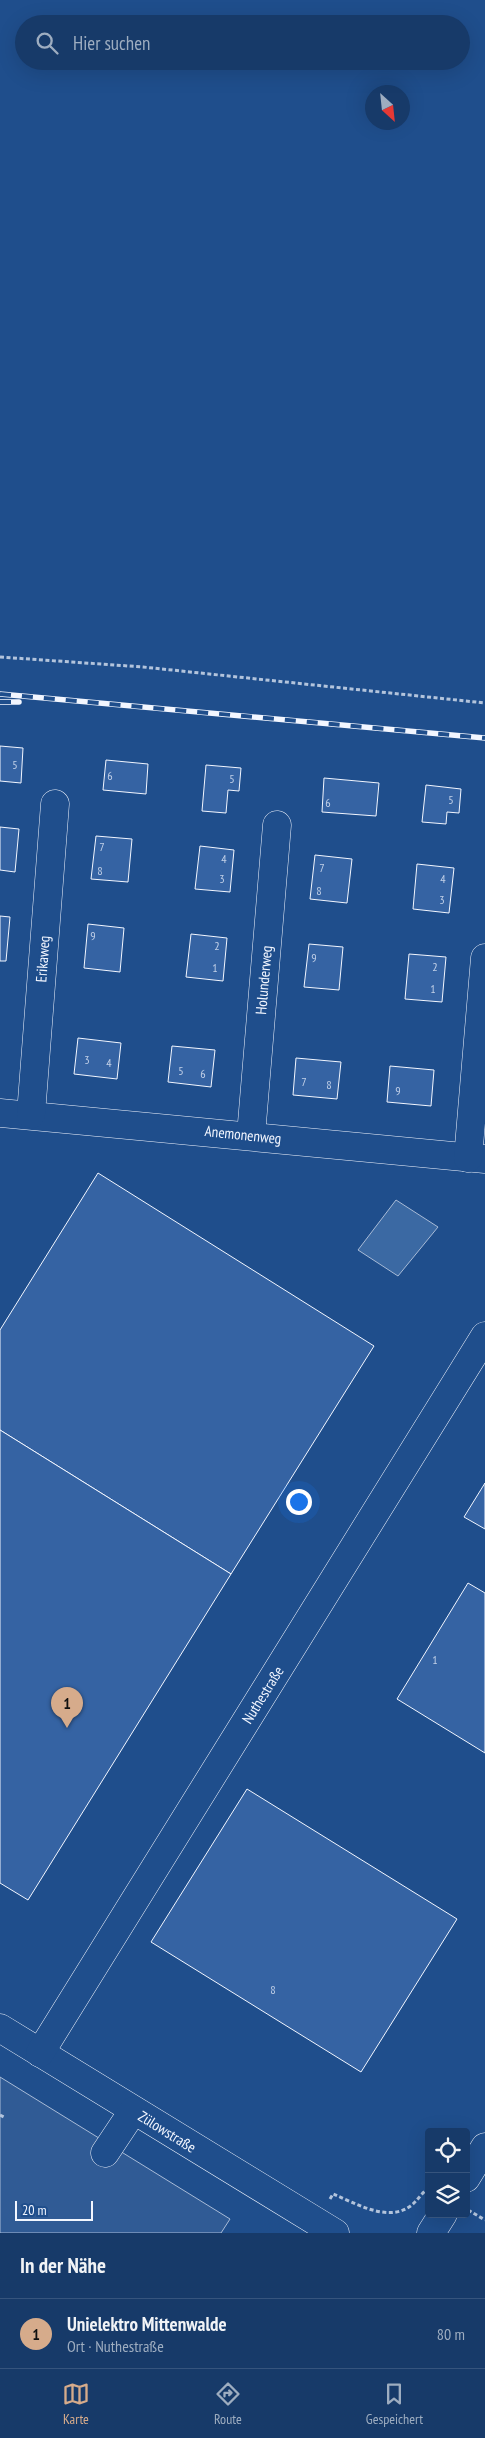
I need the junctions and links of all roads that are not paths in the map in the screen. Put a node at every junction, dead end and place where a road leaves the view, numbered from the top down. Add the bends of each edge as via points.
1 (55, 804) dead end
2 (277, 824) dead end
3 (485, 958) edge
4 (0, 1113) edge
5 (31, 1114) junction
6 (250, 1135) junction
7 (476, 1158) edge
8 (485, 1336) edge
9 (0, 2028) edge
10 (40, 2053) junction
11 (133, 2111) junction
12 (485, 2148) edge
13 (105, 2153) dead end
14 (469, 2173) edge
15 (440, 2218) edge
16 (326, 2227) edge
17 (431, 2233) edge

1 - 5 street, Erikaweg
2 - 6 street, Holunderweg
3 - 7 street
4 - 5 street, Anemonenweg
5 - 6 street, Anemonenweg
6 - 7 street, Anemonenweg
8 - 10 street, Nuthestraße
9 - 10 street, Zülowstraße
10 - 11 street, Zülowstraße
11 - 13 street
11 - 16 street, Zülowstraße
12 - 14 street
15 - 17 street

